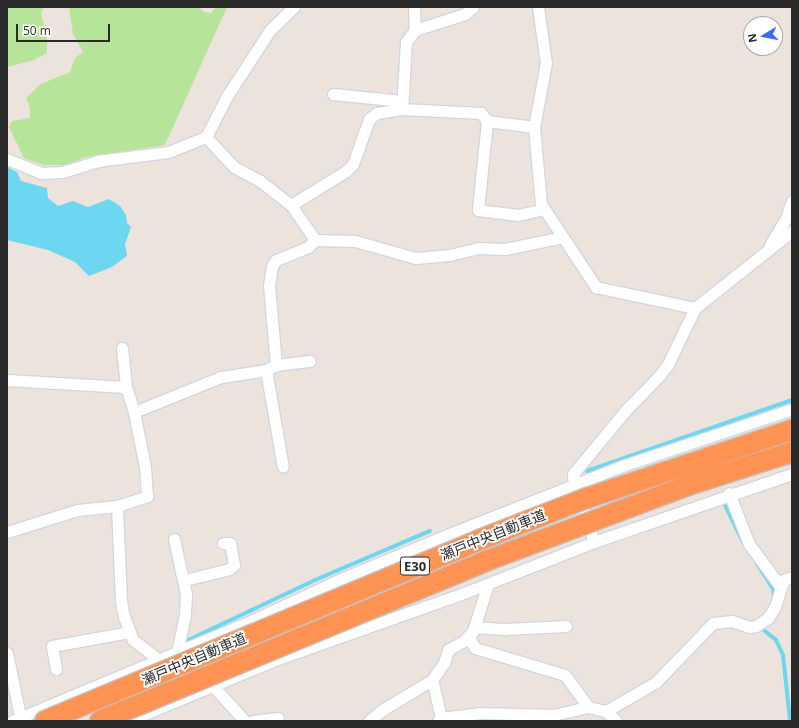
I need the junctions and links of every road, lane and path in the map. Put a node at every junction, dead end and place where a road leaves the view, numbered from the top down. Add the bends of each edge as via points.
1 (294, 7) edge
2 (414, 7) edge
3 (473, 7) edge
4 (538, 7) edge
5 (416, 30) junction
6 (333, 94) dead end
7 (403, 105) junction
8 (486, 122) junction
9 (534, 127) junction
10 (206, 137) junction
11 (7, 159) edge
12 (792, 201) edge
13 (291, 205) junction
14 (544, 209) junction
15 (792, 231) edge
16 (563, 237) junction
17 (315, 240) junction
18 (768, 248) junction
19 (695, 308) junction
20 (122, 348) dead end
21 (310, 360) dead end
22 (271, 368) junction
23 (7, 380) edge
24 (126, 387) junction
25 (792, 409) edge
26 (134, 412) junction
27 (792, 430) edge
28 (792, 452) edge
29 (283, 467) dead end
30 (792, 474) edge
31 (574, 484) junction
32 (729, 493) junction
33 (117, 506) junction
34 (7, 532) edge
35 (174, 539) dead end
36 (594, 542) junction
37 (223, 544) dead end
38 (792, 577) edge
39 (185, 580) junction
40 (488, 584) junction
41 (780, 586) junction
42 (566, 626) dead end
43 (129, 632) junction
44 (471, 632) junction
45 (177, 652) junction
46 (7, 653) edge
47 (159, 660) junction
48 (56, 669) dead end
49 (432, 680) junction
50 (213, 686) junction
51 (588, 707) junction
52 (606, 711) junction
53 (278, 718) dead end
54 (18, 720) edge
55 (440, 720) edge
56 (45, 721) edge
57 (100, 721) edge
58 (128, 721) edge
59 (245, 721) edge
60 (254, 721) edge
61 (369, 721) edge
62 (616, 721) edge

1 - 10 street via 270,30 227,96
2 - 5 street
3 - 5 street via 464,14
4 - 9 street via 546,63
5 - 7 street via 406,42
6 - 7 street
7 - 8 street via 481,113
7 - 13 street via 377,113 369,119 352,164 346,171
8 - 9 street
8 - 14 street via 478,210 518,215
9 - 14 street via 538,183
10 - 11 street via 168,152 97,161 62,172 42,173
10 - 13 street via 234,167 260,181
12 - 18 street via 786,218
13 - 17 street
14 - 16 street
15 - 18 street
16 - 17 street via 505,249 478,248 450,255 416,258 355,241
16 - 19 street via 596,287
17 - 22 street via 308,247 276,260 272,266 269,285
18 - 19 street
19 - 31 street via 668,364 626,410 574,474
20 - 24 street
21 - 22 street
22 - 26 street via 221,377
22 - 29 street
23 - 24 street
24 - 26 street
25 - 31 street
26 - 33 street via 145,467 147,496
27 - 56 highway, 瀬戸中央自動車道 / E30, bridge via 682,465 529,520
28 - 57 highway, 瀬戸中央自動車道 / E30, bridge via 689,485 501,556
30 - 32 street
31 - 36 street
31 - 45 street via 350,575
32 - 36 street
32 - 41 street via 739,524 749,544
33 - 34 street via 77,510
33 - 43 street via 121,602
35 - 39 street
36 - 40 street
37 - 39 street via 230,543 234,565 230,570
38 - 41 street via 783,580
39 - 45 street via 185,615
40 - 44 street
40 - 50 street via 272,661
41 - 52 street via 775,607 768,618 756,626 749,627 732,621 713,623 656,682
42 - 44 street
43 - 47 street via 133,640
43 - 48 street via 52,646
44 - 49 street via 448,650 444,663
44 - 51 street via 474,648 565,674
45 - 47 street
46 - 54 street
47 - 54 street
49 - 55 street
49 - 61 street via 382,710
50 - 58 street
50 - 59 street
51 - 52 street
51 - 55 street via 554,715 481,713
52 - 62 street
53 - 60 street

